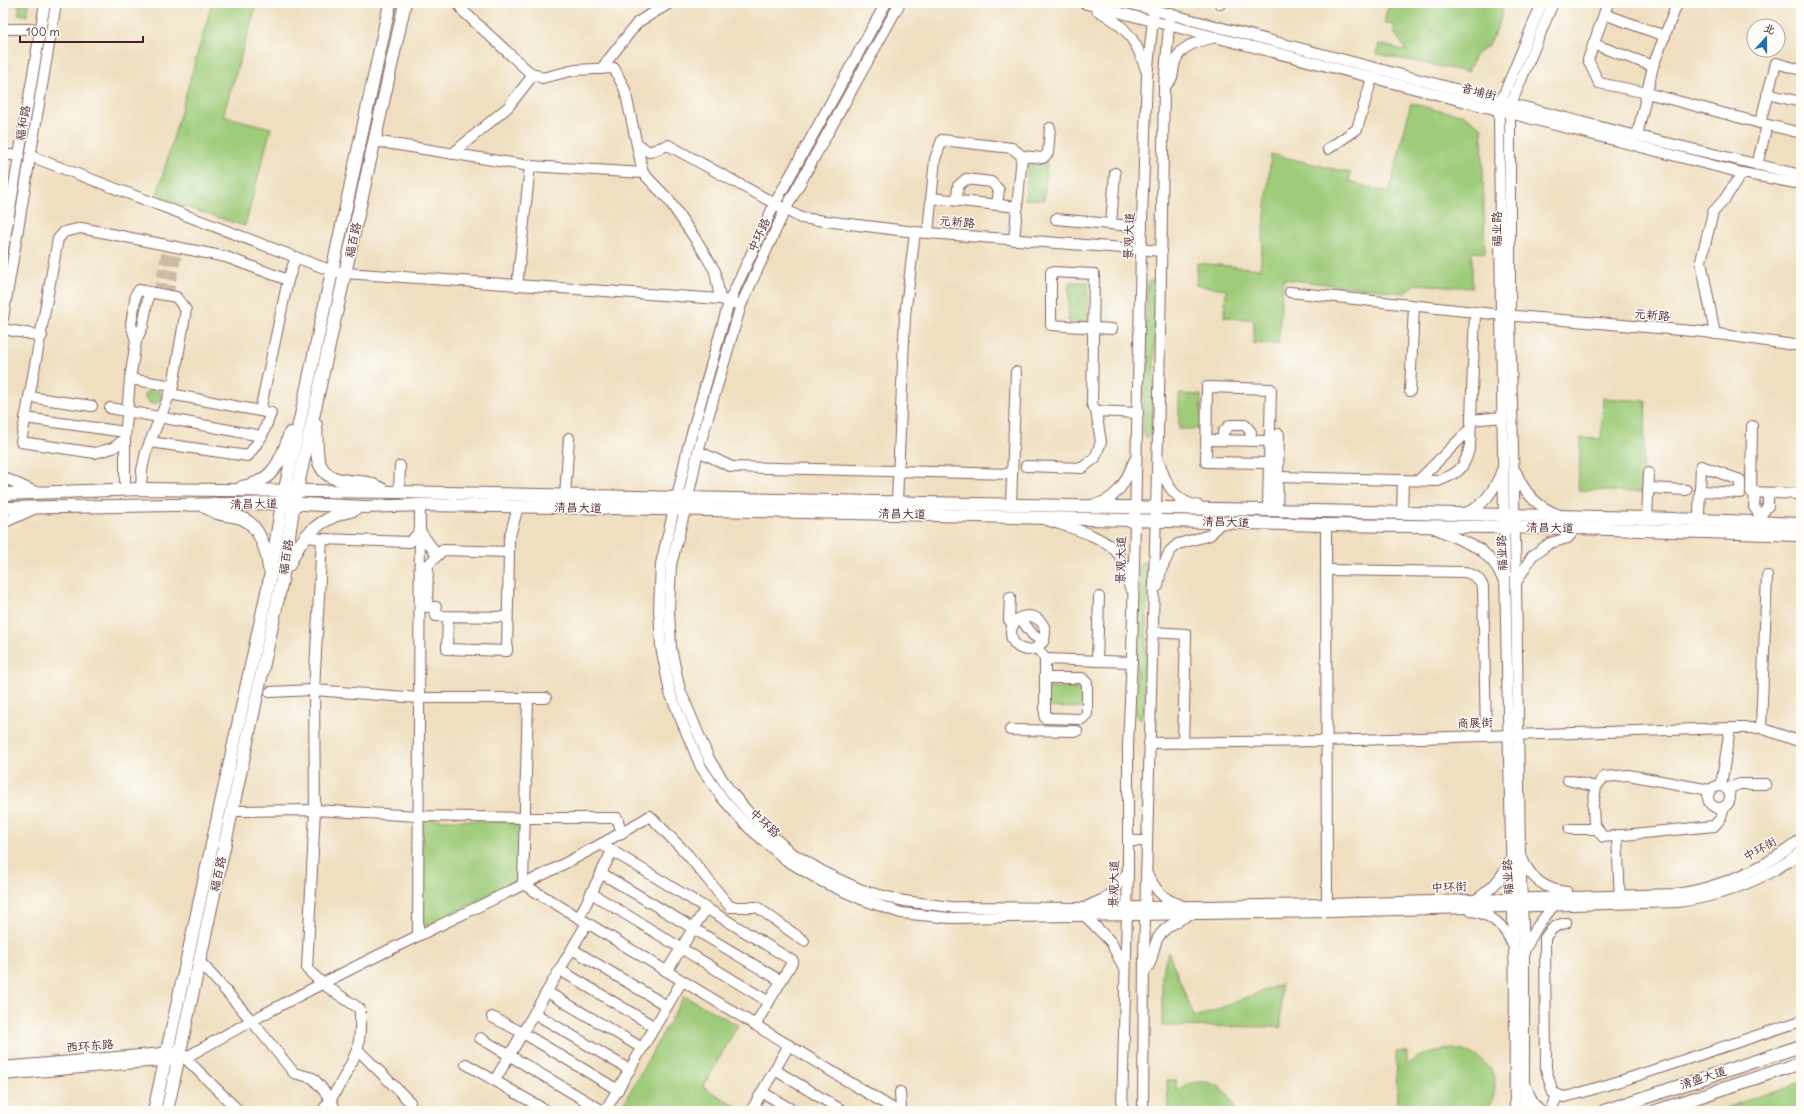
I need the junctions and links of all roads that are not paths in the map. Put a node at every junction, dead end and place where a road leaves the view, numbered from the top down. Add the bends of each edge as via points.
1 (44, 3) edge
2 (56, 3) edge
3 (390, 3) edge
4 (405, 3) edge
5 (458, 3) edge
6 (670, 3) edge
7 (886, 3) edge
8 (900, 3) edge
9 (1083, 3) edge
10 (1127, 3) edge
11 (1542, 3) edge
12 (1553, 3) edge
13 (1608, 3) edge
14 (1673, 3) edge
15 (1154, 10) junction
16 (1170, 13) junction
17 (1604, 14) junction
18 (1152, 20) junction
19 (1168, 24) junction
20 (3, 29) edge
21 (40, 29) junction
22 (1665, 36) junction
23 (1219, 37) junction
24 (1593, 44) junction
25 (1653, 66) junction
26 (601, 69) junction
27 (1801, 70) edge
28 (534, 74) junction
29 (1147, 76) junction
30 (1372, 78) junction
31 (1164, 87) junction
32 (1647, 93) junction
33 (1768, 94) junction
34 (1801, 102) edge
35 (1500, 106) junction
36 (1511, 109) junction
37 (1763, 124) junction
38 (1050, 128) dead end
39 (1801, 133) edge
40 (1637, 136) junction
41 (374, 141) junction
42 (638, 144) junction
43 (1328, 148) dead end
44 (452, 154) junction
45 (3, 155) edge
46 (19, 155) junction
47 (30, 156) junction
48 (1022, 156) junction
49 (1757, 165) junction
50 (530, 166) junction
51 (643, 173) junction
52 (1115, 173) dead end
53 (1742, 173) junction
54 (1801, 175) edge
55 (1801, 184) edge
56 (931, 198) junction
57 (957, 200) junction
58 (774, 205) junction
59 (997, 205) junction
60 (1018, 207) junction
61 (785, 210) junction
62 (1056, 219) dead end
63 (1111, 224) junction
64 (1142, 227) junction
65 (915, 232) junction
66 (928, 233) junction
67 (1014, 240) junction
68 (3, 250) edge
69 (1141, 250) junction
70 (1162, 251) junction
71 (296, 257) junction
72 (332, 271) junction
73 (346, 273) junction
74 (288, 280) junction
75 (517, 286) junction
76 (1290, 292) dead end
77 (725, 301) junction
78 (741, 305) junction
79 (1414, 306) junction
80 (1475, 313) junction
81 (1505, 315) junction
82 (3, 318) edge
83 (1093, 328) junction
84 (3, 329) edge
85 (1112, 329) dead end
86 (1715, 334) junction
87 (42, 336) junction
88 (1801, 346) edge
89 (1016, 372) dead end
90 (130, 379) junction
91 (171, 390) junction
92 (1410, 391) dead end
93 (30, 397) junction
94 (92, 406) dead end
95 (304, 406) junction
96 (110, 408) dead end
97 (127, 410) junction
98 (260, 411) junction
99 (1096, 411) junction
100 (315, 412) junction
101 (1138, 413) junction
102 (161, 416) junction
103 (26, 418) junction
104 (1502, 418) junction
105 (1471, 425) junction
106 (1752, 426) dead end
107 (1279, 434) dead end
108 (125, 435) junction
109 (262, 436) junction
110 (569, 438) dead end
111 (1206, 440) junction
112 (1223, 440) junction
113 (1250, 441) junction
114 (1270, 441) junction
115 (150, 442) junction
116 (698, 451) junction
117 (1137, 453) junction
118 (1157, 454) junction
119 (1269, 463) junction
120 (1508, 464) junction
121 (400, 466) dead end
122 (1026, 466) dead end
123 (898, 472) junction
124 (1649, 473) dead end
125 (1012, 474) junction
126 (3, 477) edge
127 (1278, 477) junction
128 (1402, 480) junction
129 (1418, 480) junction
130 (1649, 488) junction
131 (140, 489) junction
132 (125, 490) junction
133 (225, 490) junction
134 (1686, 490) dead end
135 (285, 491) junction
136 (297, 491) junction
137 (1700, 491) dead end
138 (394, 492) junction
139 (1755, 492) junction
140 (1768, 492) junction
141 (39, 493) junction
142 (3, 494) edge
143 (1801, 494) edge
144 (565, 496) junction
145 (897, 502) junction
146 (288, 503) junction
147 (681, 504) junction
148 (1011, 504) junction
149 (200, 505) junction
150 (420, 505) junction
151 (38, 507) junction
152 (366, 507) junction
153 (518, 507) junction
154 (1072, 507) junction
155 (3, 508) edge
156 (1273, 508) junction
157 (1699, 513) dead end
158 (1135, 514) junction
159 (1155, 514) junction
160 (1402, 514) junction
161 (1452, 515) junction
162 (1221, 516) junction
163 (1565, 517) junction
164 (1039, 518) junction
165 (1647, 518) junction
166 (1760, 519) junction
167 (1510, 522) junction
168 (3, 523) edge
169 (1801, 524) edge
170 (1326, 525) junction
171 (1432, 527) junction
172 (1576, 528) junction
173 (420, 530) junction
174 (308, 534) junction
175 (1801, 535) edge
176 (322, 539) junction
177 (509, 552) junction
178 (437, 555) junction
179 (1326, 570) junction
180 (1768, 576) dead end
181 (276, 579) junction
182 (1511, 584) junction
183 (1010, 597) dead end
184 (1099, 597) dead end
185 (1133, 605) junction
186 (1153, 605) junction
187 (448, 616) junction
188 (507, 617) junction
189 (1017, 621) junction
190 (1152, 632) junction
191 (1040, 644) junction
192 (1045, 659) junction
193 (1097, 661) junction
194 (1132, 662) junction
195 (1045, 678) junction
196 (314, 690) junction
197 (270, 692) dead end
198 (419, 698) junction
199 (528, 698) junction
200 (546, 698) dead end
201 (1045, 718) junction
202 (1730, 728) junction
203 (1761, 728) junction
204 (1010, 730) dead end
205 (1044, 730) junction
206 (1077, 731) dead end
207 (1518, 734) junction
208 (1508, 735) junction
209 (1486, 736) junction
210 (1326, 741) junction
211 (1801, 742) edge
212 (1148, 743) junction
213 (1183, 743) junction
214 (1568, 780) dead end
215 (1766, 784) dead end
216 (1596, 787) junction
217 (1724, 787) junction
218 (1710, 790) junction
219 (1724, 808) junction
220 (315, 810) junction
221 (232, 811) junction
222 (418, 816) junction
223 (525, 818) junction
224 (1570, 829) dead end
225 (1598, 829) junction
226 (622, 833) junction
227 (1617, 835) junction
228 (1801, 839) edge
229 (1128, 841) junction
230 (1147, 841) junction
231 (601, 844) junction
232 (612, 851) junction
233 (1801, 852) edge
234 (1520, 853) junction
235 (1511, 858) junction
236 (1128, 872) junction
237 (1146, 872) junction
238 (602, 873) junction
239 (523, 884) junction
240 (591, 893) junction
241 (1578, 896) junction
242 (1620, 899) junction
243 (1476, 900) junction
244 (1517, 902) junction
245 (1554, 905) junction
246 (706, 908) junction
247 (1327, 908) junction
248 (1447, 909) junction
249 (1190, 910) junction
250 (1145, 911) junction
251 (1085, 912) junction
252 (1126, 912) junction
253 (583, 920) junction
254 (1566, 923) dead end
255 (693, 928) junction
256 (418, 936) junction
257 (804, 941) dead end
258 (681, 948) junction
259 (572, 949) junction
260 (1519, 952) junction
261 (1125, 958) junction
262 (1144, 958) junction
263 (204, 966) dead end
264 (560, 970) junction
265 (667, 971) junction
266 (1125, 972) junction
267 (1144, 973) junction
268 (682, 981) junction
269 (781, 981) junction
270 (323, 984) junction
271 (547, 992) junction
272 (769, 1002) junction
273 (667, 1006) junction
274 (534, 1013) junction
275 (492, 1017) dead end
276 (251, 1020) junction
277 (1801, 1021) edge
278 (755, 1025) junction
279 (655, 1027) junction
280 (523, 1033) junction
281 (480, 1038) dead end
282 (789, 1045) junction
283 (1801, 1046) edge
284 (642, 1048) junction
285 (357, 1049) junction
286 (510, 1055) junction
287 (166, 1056) junction
288 (180, 1056) junction
289 (1801, 1063) edge
290 (466, 1064) dead end
291 (3, 1067) edge
292 (630, 1070) junction
293 (775, 1070) junction
294 (3, 1075) edge
295 (495, 1080) junction
296 (1524, 1081) junction
297 (618, 1090) junction
298 (762, 1092) junction
299 (900, 1092) dead end
300 (1558, 1095) junction
301 (330, 1098) junction
302 (1515, 1098) junction
303 (410, 1102) dead end
304 (154, 1111) edge
305 (167, 1111) edge
306 (239, 1111) edge
307 (322, 1111) edge
308 (336, 1111) edge
309 (547, 1111) edge
310 (604, 1111) edge
311 (751, 1111) edge
312 (794, 1111) edge
313 (843, 1111) edge
314 (897, 1111) edge
315 (1122, 1111) edge
316 (1143, 1111) edge
317 (1510, 1111) edge
318 (1515, 1111) edge
319 (1525, 1111) edge
320 (1540, 1111) edge
321 (1550, 1111) edge
322 (1604, 1111) edge
323 (1656, 1111) edge

1 - 21 street, 福和路
2 - 47 street, 福和路
3 - 72 main road, 福百路
4 - 41 main road, 福百路
5 - 28 street via 463,11
6 - 26 street via 638,22
7 - 58 street, 中环路
8 - 61 street, 中环路
9 - 18 street, 音埔街
9 - 29 street via 1113,19 1125,29 1140,51
10 - 15 street, 音埔街
11 - 35 street, 福业路
12 - 36 street, 福业路
13 - 17 street
14 - 22 street via 1676,4
15 - 16 street, 音埔街
15 - 18 street, 景观大道
16 - 19 street
16 - 35 street, 音埔街
17 - 22 street
17 - 24 street
18 - 19 street, 音埔街
18 - 29 street, 景观大道
19 - 23 street, 音埔街
19 - 31 street
20 - 21 street
21 - 46 street, 福和路
22 - 25 street
23 - 30 street, 音埔街
23 - 31 street via 1189,45 1180,53 1175,61 1172,79
24 - 25 street
24 - 32 street via 1588,60 1599,83
25 - 32 street
26 - 28 street via 575,70 542,78
26 - 42 street via 614,68 625,90
27 - 33 street via 1776,63
28 - 44 street via 508,106
29 - 64 street, 景观大道
30 - 35 street, 音埔街
30 - 43 street via 1357,129
31 - 70 street
32 - 37 street
32 - 40 street
33 - 34 street
33 - 37 street
35 - 36 street, 音埔街
35 - 81 street, 福业路
36 - 40 street, 音埔街
36 - 53 street, 音埔街
36 - 81 street, 福业路
37 - 39 street
37 - 49 street
38 - 48 street via 1048,153 1043,158
40 - 49 street, 音埔街
41 - 44 street
41 - 73 main road, 福百路
42 - 51 street
42 - 58 street, 元新路 via 649,152 668,145
44 - 50 street
45 - 46 street
46 - 68 street, 福和路
47 - 71 street
47 - 82 street, 福和路
48 - 56 street via 1012,148 942,140 935,158
48 - 60 street
49 - 54 street, 音埔街
50 - 51 street
50 - 75 street
51 - 77 street via 668,199 704,252 715,271
52 - 63 street
53 - 55 street, 音埔街
53 - 86 street via 1713,212 1701,261
56 - 57 street
56 - 66 street
57 - 59 street
57 - 59 street via 958,186 966,180 991,182 999,190
58 - 61 street, 元新路
58 - 77 street, 中环路
59 - 60 street
60 - 67 street
61 - 65 street, 元新路 via 802,218
61 - 78 street, 中环路
62 - 63 street
63 - 64 street
64 - 69 street, 景观大道
65 - 66 street, 元新路
65 - 123 street via 905,316
66 - 67 street, 元新路
67 - 69 street, 元新路
69 - 70 street, 元新路
69 - 101 street, 景观大道
70 - 118 street
71 - 72 street
71 - 74 street
72 - 73 street
72 - 95 main road, 福百路
73 - 75 street
73 - 100 main road, 福百路
74 - 87 street via 226,257 81,228 70,229 58,239
74 - 98 street
75 - 77 street
76 - 79 street, 元新路
77 - 78 street
77 - 147 street, 中环路 via 688,447
78 - 116 street, 中环路
79 - 80 street, 元新路
79 - 92 street
80 - 81 street, 元新路
80 - 105 street
81 - 86 street, 元新路
81 - 104 street, 福业路
81 - 120 street, 福业路
83 - 83 street via 1051,325 1051,272 1094,274
83 - 85 street
83 - 99 street via 1092,404
84 - 87 street
86 - 88 street, 元新路
87 - 93 street
89 - 125 street
90 - 91 street
90 - 91 street via 136,341 130,324 136,294 139,290 176,297 186,310
90 - 97 street
91 - 98 street
91 - 102 street
93 - 94 street
93 - 103 street
95 - 133 main road via 294,420 277,468 250,486
95 - 135 main road, 福百路
96 - 97 street
97 - 102 street
97 - 108 street
98 - 109 street via 271,413
99 - 101 street
99 - 122 street via 1101,442 1095,458 1082,468
100 - 136 main road, 福百路
100 - 138 main road via 318,459 328,474 339,480 368,484
101 - 117 street, 景观大道
102 - 109 street
102 - 115 street
103 - 108 street
103 - 108 street via 21,442 95,452 113,448
104 - 105 street
104 - 120 street, 福业路
105 - 129 street
105 - 129 street via 1467,461 1453,476 1438,481
106 - 139 street via 1751,492
107 - 127 street
108 - 132 street
109 - 115 street via 248,456
110 - 144 street
111 - 112 street
111 - 114 street via 1207,387 1271,389
111 - 119 street via 1206,462
112 - 113 street
112 - 113 street via 1223,432 1230,425 1245,426 1251,432
113 - 114 street
114 - 119 street
115 - 131 street
116 - 123 street via 732,467
116 - 147 street, 中环路
117 - 154 street via 1114,497 1094,505
117 - 158 street, 景观大道
118 - 159 street
118 - 162 street via 1168,487 1180,499
119 - 156 street
120 - 161 street via 1479,505 1472,511
120 - 163 street via 1527,494 1540,506
120 - 167 street, 福业路
121 - 138 street
123 - 125 street
123 - 145 street
124 - 130 street
125 - 148 street
126 - 141 street
127 - 128 street
127 - 156 street
128 - 129 street
128 - 160 street
130 - 134 street
130 - 165 street
131 - 132 main road, 清昌大道
131 - 133 main road, 清昌大道
132 - 141 main road, 清昌大道
133 - 135 main road, 清昌大道
135 - 136 main road, 清昌大道
135 - 146 main road, 福百路
136 - 138 main road, 清昌大道
136 - 146 main road, 福百路
137 - 157 street
138 - 144 main road, 清昌大道
139 - 140 street
139 - 166 street via 1754,507
140 - 143 street
140 - 166 street via 1768,506
141 - 142 main road, 清昌大道
144 - 147 main road, 清昌大道
145 - 147 main road, 清昌大道
145 - 148 main road, 清昌大道
146 - 149 main road, 清昌大道
146 - 152 main road, 清昌大道
146 - 181 main road, 福百路
147 - 153 main road, 清昌大道
147 - 164 main road, 清昌大道
147 - 251 street, 中环路 via 661,564 661,647 670,694 701,767 722,798 748,827 786,860 823,882 862,900 902,913 950,918
148 - 154 main road, 清昌大道
149 - 151 main road, 清昌大道
149 - 181 main road via 217,513 243,518 253,527 262,542
150 - 152 main road, 清昌大道
150 - 153 main road, 清昌大道
150 - 173 street
151 - 155 main road, 清昌大道
151 - 168 street
152 - 174 main road via 332,516
153 - 177 street via 509,539
154 - 158 main road, 清昌大道
156 - 160 main road, 清昌大道
156 - 162 main road, 清昌大道
158 - 159 main road, 清昌大道
158 - 164 main road, 清昌大道
158 - 185 street, 景观大道
159 - 162 main road, 清昌大道
159 - 186 street
160 - 161 main road, 清昌大道
161 - 167 main road, 清昌大道
162 - 170 main road, 清昌大道
162 - 186 street via 1210,535 1178,544 1170,551 1161,570
163 - 165 main road, 清昌大道
163 - 167 main road, 清昌大道
164 - 185 street via 1086,533 1108,544 1118,554 1126,574
165 - 166 main road, 清昌大道
166 - 169 main road, 清昌大道
167 - 171 main road, 清昌大道
167 - 172 main road, 清昌大道
167 - 182 street, 福业路
170 - 171 main road, 清昌大道
170 - 179 street
171 - 182 street via 1480,549
172 - 175 main road, 清昌大道
172 - 182 street via 1568,538 1550,543 1532,556
173 - 176 street via 410,542
173 - 178 street
173 - 198 street
174 - 176 street via 308,537
174 - 181 main road
176 - 196 street
177 - 178 street via 443,550
177 - 188 street
178 - 187 street via 428,565 427,607 436,607 436,616
179 - 209 street via 1465,572 1480,580 1483,586
179 - 210 street
180 - 203 street
181 - 221 main road, 福百路
181 - 287 main road, 福百路
182 - 207 street, 福业路
182 - 208 street, 福业路
183 - 189 street via 1009,620
184 - 193 street
185 - 194 street, 景观大道
186 - 190 street
187 - 188 street
187 - 188 street via 447,649 507,651
189 - 191 street
189 - 191 street via 1028,616 1039,620 1045,630
189 - 191 street via 1011,634 1015,644 1030,650
190 - 212 street
190 - 213 street via 1186,634
191 - 192 street
192 - 193 street
192 - 195 street
193 - 194 street
194 - 229 street, 景观大道 via 1128,745
195 - 201 street
195 - 201 street via 1082,678 1087,683 1087,714 1082,719
196 - 197 street
196 - 198 street
196 - 220 street
198 - 199 street
198 - 222 street
199 - 200 street
199 - 223 street
201 - 205 street
202 - 203 street, 商展街
202 - 207 street, 商展街
202 - 217 street
203 - 211 street, 商展街
204 - 205 street
205 - 206 street
207 - 208 street, 商展街
207 - 234 street, 福业路
208 - 209 street, 商展街
208 - 235 street, 福业路
209 - 210 street, 商展街
210 - 213 street, 商展街
210 - 247 street
212 - 213 street, 商展街
212 - 230 street
214 - 216 street
215 - 217 street
216 - 218 street via 1604,777 1628,776
216 - 225 street via 1593,805 1594,825
217 - 218 street via 1713,787
217 - 219 street via 1730,799
218 - 219 street via 1707,797 1710,804 1716,808
219 - 227 street via 1721,818 1714,826
220 - 221 street
220 - 222 street
220 - 270 street via 307,969
221 - 288 main road, 福百路
222 - 223 street
222 - 256 street
223 - 226 street via 617,818
223 - 239 street
224 - 225 street
225 - 227 street via 1603,837
226 - 231 street
226 - 257 street via 650,816 688,855 730,907 756,907
227 - 242 street
228 - 242 street, 中环街 via 1772,860 1721,884 1677,894
229 - 230 street
229 - 236 street, 景观大道
230 - 237 street
231 - 232 street
231 - 239 street
232 - 238 street
232 - 246 street
233 - 242 street, 中环街 via 1775,869 1724,892 1677,902
234 - 241 street via 1526,868 1542,884
234 - 244 street, 福业路
235 - 243 street via 1495,886
235 - 244 street, 福业路
236 - 251 street via 1108,897
236 - 252 street, 景观大道
237 - 249 street via 1167,900
237 - 250 street
238 - 240 street
238 - 255 street
239 - 253 street
239 - 256 street
240 - 253 street
240 - 258 street
241 - 242 street, 中环街
241 - 244 street, 中环街
242 - 245 street, 中环街
243 - 244 street, 中环街
243 - 247 street, 中环街
244 - 245 street, 中环街
244 - 248 street, 中环街
244 - 260 street, 福业路
245 - 260 street
246 - 255 street
246 - 269 street via 793,961
247 - 248 street, 中环街
247 - 249 street, 中环街
248 - 260 street via 1490,917 1502,927
249 - 250 street, 中环街
249 - 267 street via 1165,929 1157,941 1152,963
250 - 252 street, 中环街
250 - 262 street
251 - 252 street, 中环街
251 - 266 street via 1111,942
252 - 261 street, 景观大道
253 - 259 street
253 - 265 street
254 - 300 street via 1557,924 1545,938 1546,1069 1553,1093
255 - 258 street
255 - 269 street
256 - 270 street
258 - 265 street
258 - 272 street
259 - 264 street
259 - 273 street
260 - 296 street, 福业路
260 - 302 street, 福业路
261 - 262 street
261 - 266 street, 景观大道
262 - 267 street
263 - 276 street
264 - 271 street
264 - 279 street
265 - 268 street
266 - 315 street, 景观大道
267 - 316 street
268 - 273 street
268 - 278 street
269 - 272 street
270 - 276 street
270 - 285 street via 360,1008
271 - 274 street
271 - 284 street
272 - 278 street
273 - 279 street
274 - 280 street
274 - 292 street
275 - 280 street
276 - 288 street
276 - 301 street via 294,1073 313,1078
277 - 300 street via 1633,1077 1577,1094 1564,1097
278 - 282 street
279 - 284 street
280 - 286 street
280 - 297 street
281 - 286 street
282 - 293 street
282 - 314 street
283 - 322 main road, 清盛大道
284 - 292 street
285 - 301 street
285 - 303 street
286 - 295 street
286 - 310 street
287 - 288 street, 西环东路
287 - 291 street, 西环东路
287 - 294 street, 西环东路
287 - 304 main road, 福百路
288 - 305 main road, 福百路
288 - 306 street
289 - 323 main road, 清盛大道
290 - 295 street
292 - 297 street
293 - 298 street
293 - 313 street
295 - 309 street
296 - 319 street, 福业路
296 - 320 street via 1533,1103
297 - 310 street
298 - 311 street
298 - 312 street
299 - 314 street
300 - 321 street
301 - 307 street
301 - 308 street
302 - 317 street
302 - 318 street, 福业路

